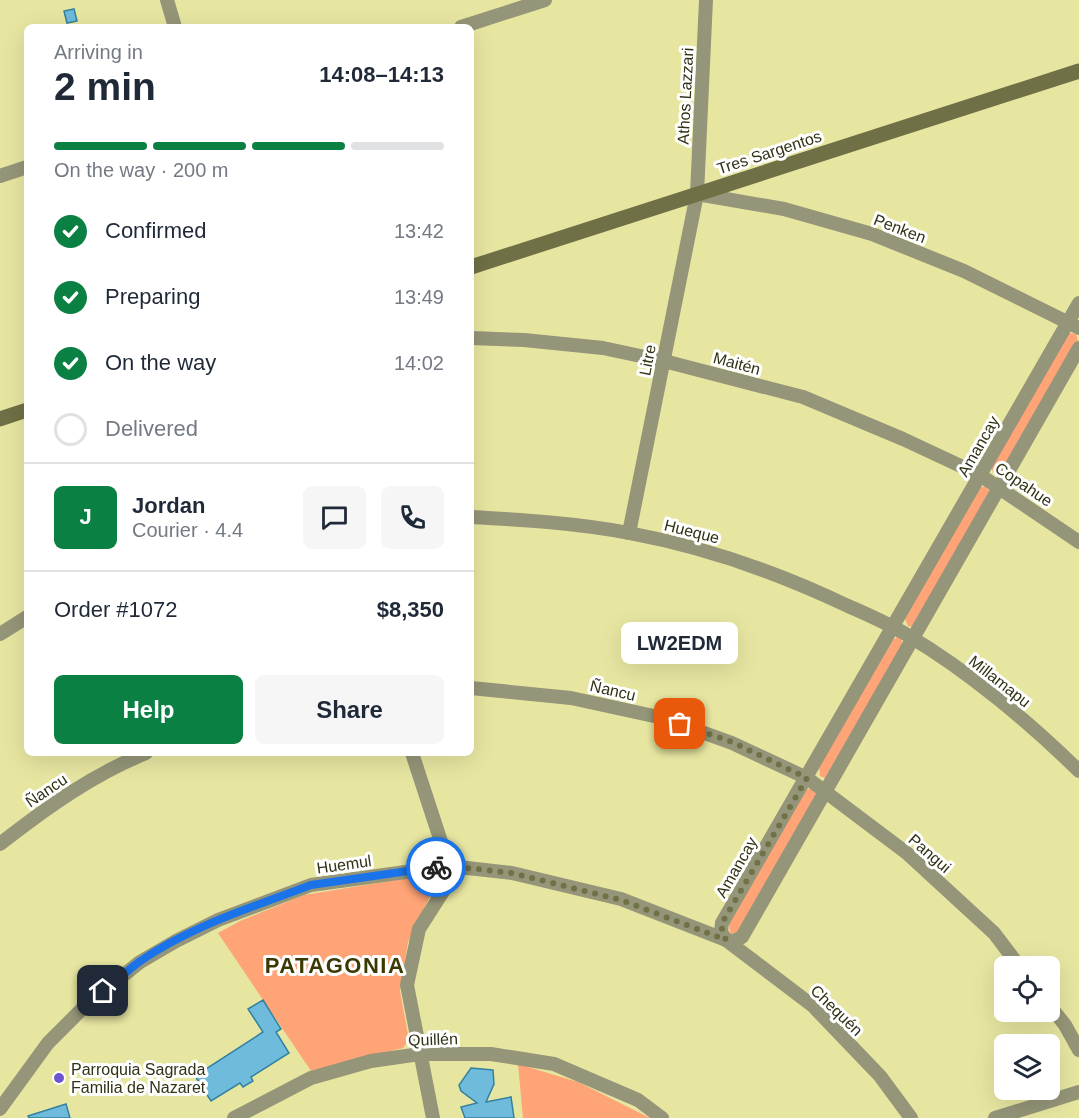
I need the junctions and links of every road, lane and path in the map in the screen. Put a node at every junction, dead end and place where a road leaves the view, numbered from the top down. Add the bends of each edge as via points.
1 (167, 0) edge
2 (545, 0) edge
3 (706, 0) edge
4 (175, 24) edge
5 (470, 24) edge
6 (1079, 71) edge
7 (24, 168) edge
8 (0, 176) edge
9 (697, 194) junction
10 (474, 266) edge
11 (1079, 303) edge
12 (1073, 325) edge
13 (474, 338) edge
14 (1079, 348) edge
15 (664, 361) junction
16 (24, 411) edge
17 (0, 419) edge
18 (980, 475) junction
19 (1000, 486) junction
20 (474, 517) edge
21 (629, 533) junction
22 (1079, 542) edge
23 (24, 618) edge
24 (893, 626) junction
25 (0, 634) edge
26 (912, 638) junction
27 (474, 688) edge
28 (140, 756) edge
29 (413, 756) edge
30 (1079, 771) edge
31 (807, 778) junction
32 (825, 790) junction
33 (0, 844) edge
34 (449, 866) junction
35 (726, 940) junction
36 (1011, 956) edge
37 (1060, 1019) edge
38 (1079, 1050) edge
39 (420, 1054) junction
40 (1079, 1092) edge
41 (0, 1109) edge
42 (234, 1118) edge
43 (434, 1118) edge
44 (662, 1118) edge
45 (911, 1118) edge
46 (995, 1118) edge

1 - 4 street
2 - 5 street
3 - 9 street, Athos Lazzari
6 - 9 street, Tres Sargentos
7 - 8 street
9 - 10 street, Tres Sargentos
9 - 12 street, Penken via 784,209 872,234 964,271
9 - 15 street, Litre
11 - 12 street, Amancay
12 - 18 street, Amancay
13 - 15 street, Maitén via 603,348
14 - 19 street
15 - 18 street, Maitén via 803,397
15 - 21 street, Litre
16 - 17 street
18 - 19 street, Copahue
18 - 24 street, Amancay
19 - 22 street, Copahue
19 - 26 street
20 - 21 street, Hueque via 535,520
21 - 24 street, Hueque via 722,556 811,588
23 - 25 street
24 - 26 street, Millamapu
24 - 31 street, Amancay
26 - 30 street, Millamapu via 981,686 1049,741
26 - 32 street
27 - 31 street, Ñancu via 571,698 663,718 732,742
28 - 33 street, Ñancu via 89,781
29 - 34 street
31 - 32 street, Pangui
31 - 35 street, Amancay via 722,923
32 - 35 street via 742,937
32 - 36 street, Pangui via 908,854 994,933
34 - 35 street, Huemul via 512,873 621,900
34 - 39 street via 449,882 419,929 407,985
34 - 41 street, Huemul via 311,885 218,920 177,941 140,962 85,1006 48,1043
35 - 45 street, Chequén via 813,1006 880,1076
37 - 38 street
39 - 42 street, Quillén via 371,1061 311,1078
39 - 43 street
39 - 44 street, Quillén via 490,1054 554,1064 638,1100
40 - 46 street

